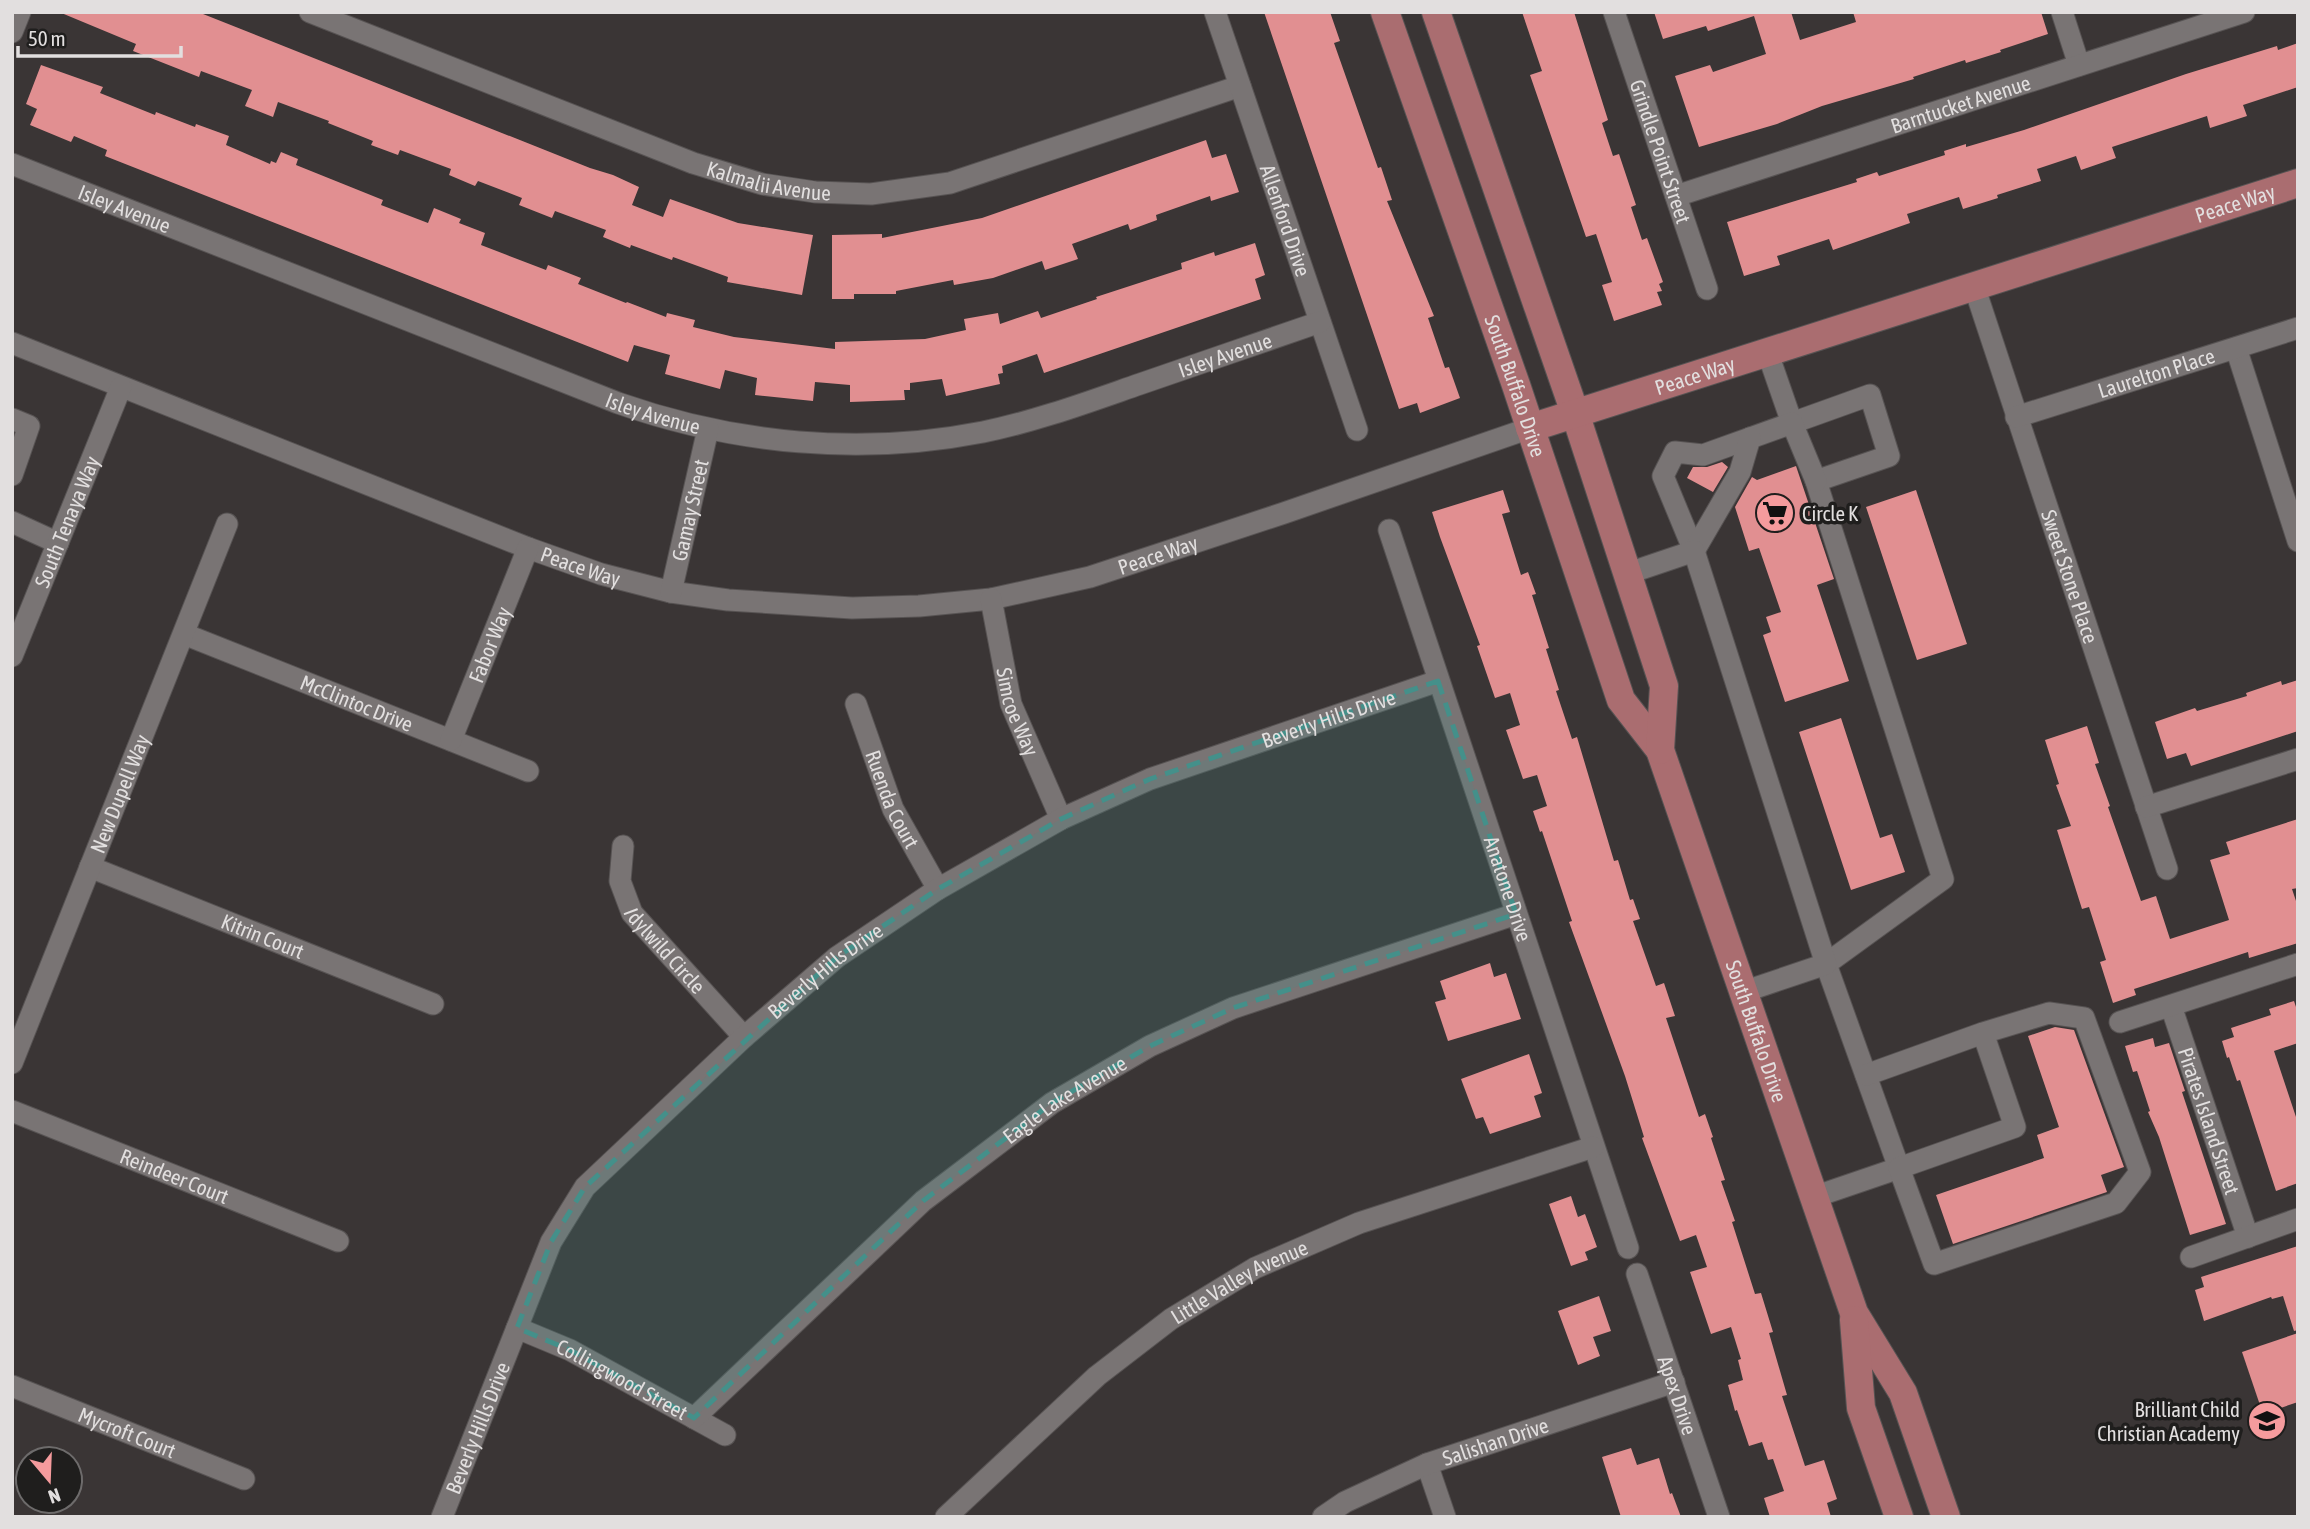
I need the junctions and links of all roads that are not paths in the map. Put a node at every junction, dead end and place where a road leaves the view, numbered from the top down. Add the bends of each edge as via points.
1 (20, 12) edge
2 (310, 12) edge
3 (1215, 12) edge
4 (1385, 12) edge
5 (1436, 12) edge
6 (1614, 12) edge
7 (2062, 12) edge
8 (2244, 12) edge
9 (12, 33) edge
10 (2079, 65) junction
11 (1240, 86) junction
12 (12, 164) edge
13 (2298, 183) edge
14 (1676, 196) junction
15 (1974, 286) junction
16 (1707, 289) dead end
17 (1320, 322) junction
18 (2298, 328) edge
19 (12, 343) edge
20 (2236, 348) junction
21 (1767, 351) junction
22 (121, 387) junction
23 (1575, 413) junction
24 (2016, 417) junction
25 (12, 419) edge
26 (1792, 423) junction
27 (1530, 428) junction
28 (708, 429) junction
29 (1357, 430) dead end
30 (1750, 438) junction
31 (12, 475) edge
32 (1816, 481) junction
33 (12, 522) edge
34 (228, 524) dead end
35 (1389, 530) dead end
36 (2298, 541) edge
37 (58, 543) junction
38 (528, 548) junction
39 (1694, 551) junction
40 (1626, 574) junction
41 (671, 592) junction
42 (991, 599) junction
43 (184, 634) junction
44 (12, 656) edge
45 (1438, 681) junction
46 (856, 704) dead end
47 (451, 740) junction
48 (1660, 750) junction
49 (2298, 759) edge
50 (528, 771) dead end
51 (2146, 807) junction
52 (1061, 819) junction
53 (622, 845) dead end
54 (90, 867) junction
55 (2167, 869) dead end
56 (938, 889) junction
57 (1516, 914) junction
58 (1826, 964) junction
59 (2298, 964) edge
60 (1744, 992) junction
61 (433, 1004) dead end
62 (2171, 1006) junction
63 (2120, 1023) dead end
64 (1983, 1033) junction
65 (744, 1037) junction
66 (12, 1063) edge
67 (1866, 1075) junction
68 (12, 1111) edge
69 (1593, 1147) junction
70 (1899, 1168) junction
71 (1814, 1197) junction
72 (2298, 1219) edge
73 (2248, 1237) junction
74 (338, 1241) dead end
75 (1628, 1248) dead end
76 (2191, 1256) dead end
77 (1637, 1274) dead end
78 (1854, 1313) junction
79 (517, 1328) junction
80 (1674, 1382) junction
81 (12, 1386) edge
82 (694, 1418) junction
83 (725, 1435) dead end
84 (1427, 1464) junction
85 (244, 1479) dead end
86 (442, 1517) edge
87 (946, 1517) edge
88 (1323, 1517) edge
89 (1445, 1517) edge
90 (1719, 1517) edge
91 (1899, 1517) edge
92 (1945, 1517) edge

1 - 9 street
2 - 11 street, Kalmalii Avenue via 693,163 762,184 816,192 871,194 950,183
3 - 11 street, Allenford Drive
4 - 27 main road, South Buffalo Drive
5 - 23 main road, South Buffalo Drive
6 - 14 street, Grindle Point Street
7 - 10 street
8 - 10 street, Barntucket Avenue
10 - 14 street, Barntucket Avenue
11 - 17 street, Allenford Drive
12 - 28 street, Isley Avenue via 618,403
13 - 15 main road, Peace Way
14 - 16 street, Grindle Point Street
15 - 21 main road, Peace Way
15 - 24 street, Sweet Stone Place
17 - 28 street, Isley Avenue via 1049,416 982,432 852,444 767,439
17 - 29 street, Allenford Drive
18 - 20 street, Laurelton Place
19 - 22 street, Peace Way
20 - 24 street, Laurelton Place
20 - 36 street
21 - 23 main road, Peace Way
21 - 26 street
22 - 37 street, South Tenaya Way
22 - 38 street, Peace Way
23 - 27 main road, Peace Way
23 - 40 main road, South Buffalo Drive
24 - 51 street, Sweet Stone Place
25 - 31 street via 29,426
26 - 30 street
26 - 32 street
26 - 32 street via 1870,395 1889,456
27 - 42 street, Peace Way via 1090,577
27 - 48 main road, South Buffalo Drive via 1621,700
28 - 41 street, Gamay Street
30 - 39 street via 1740,472
30 - 39 street via 1703,454 1675,452 1663,476
32 - 58 street via 1943,880
33 - 37 street
34 - 43 street, New Dupell Way
35 - 45 street, Anatone Drive
37 - 44 street, South Tenaya Way
38 - 41 street, Peace Way
38 - 47 street, Fabor Way
39 - 40 street
39 - 58 street
40 - 48 main road, South Buffalo Drive via 1664,686
41 - 42 street, Peace Way via 852,608
42 - 52 street, Simcoe Way via 1011,704
43 - 47 street, McClintoc Drive
43 - 54 street, New Dupell Way
45 - 52 street, Beverly Hills Drive via 1150,779
45 - 57 street, Anatone Drive
46 - 56 street, Ruenda Court via 893,808
47 - 50 street, McClintoc Drive
48 - 60 main road, South Buffalo Drive
49 - 51 street
51 - 55 street, Sweet Stone Place
52 - 56 street, Beverly Hills Drive
53 - 65 street, Idylwild Circle via 620,881 632,913
54 - 61 street, Kitrin Court
54 - 66 street, New Dupell Way
56 - 65 street, Beverly Hills Drive via 837,957
57 - 69 street, Anatone Drive
57 - 82 street, Eagle Lake Avenue via 1233,1008 1150,1046 1052,1103 923,1201
58 - 60 street
58 - 67 street
59 - 62 street
60 - 71 main road, South Buffalo Drive
62 - 63 street
62 - 73 street, Pirates Island Street
64 - 67 street
64 - 70 street via 2015,1127
64 - 70 street via 2049,1013 2084,1018 2140,1172 2116,1203 1934,1264
65 - 79 street, Beverly Hills Drive via 585,1187 551,1242
67 - 70 street
68 - 74 street, Reindeer Court
69 - 75 street, Anatone Drive
69 - 87 street, Little Valley Avenue via 1359,1223 1255,1268 1171,1319 1097,1376
70 - 71 street
71 - 78 main road, South Buffalo Drive
72 - 73 street
73 - 76 street
77 - 80 street, Apex Drive
78 - 91 main road, South Buffalo Drive via 1861,1408
78 - 92 main road, South Buffalo Drive via 1903,1392
79 - 82 street, Collingwood Street via 570,1350
79 - 86 street, Beverly Hills Drive
80 - 84 street, Salishan Drive
80 - 90 street, Apex Drive
81 - 85 street, Mycroft Court
82 - 83 street, Collingwood Street
84 - 88 street, Salishan Drive
84 - 89 street

